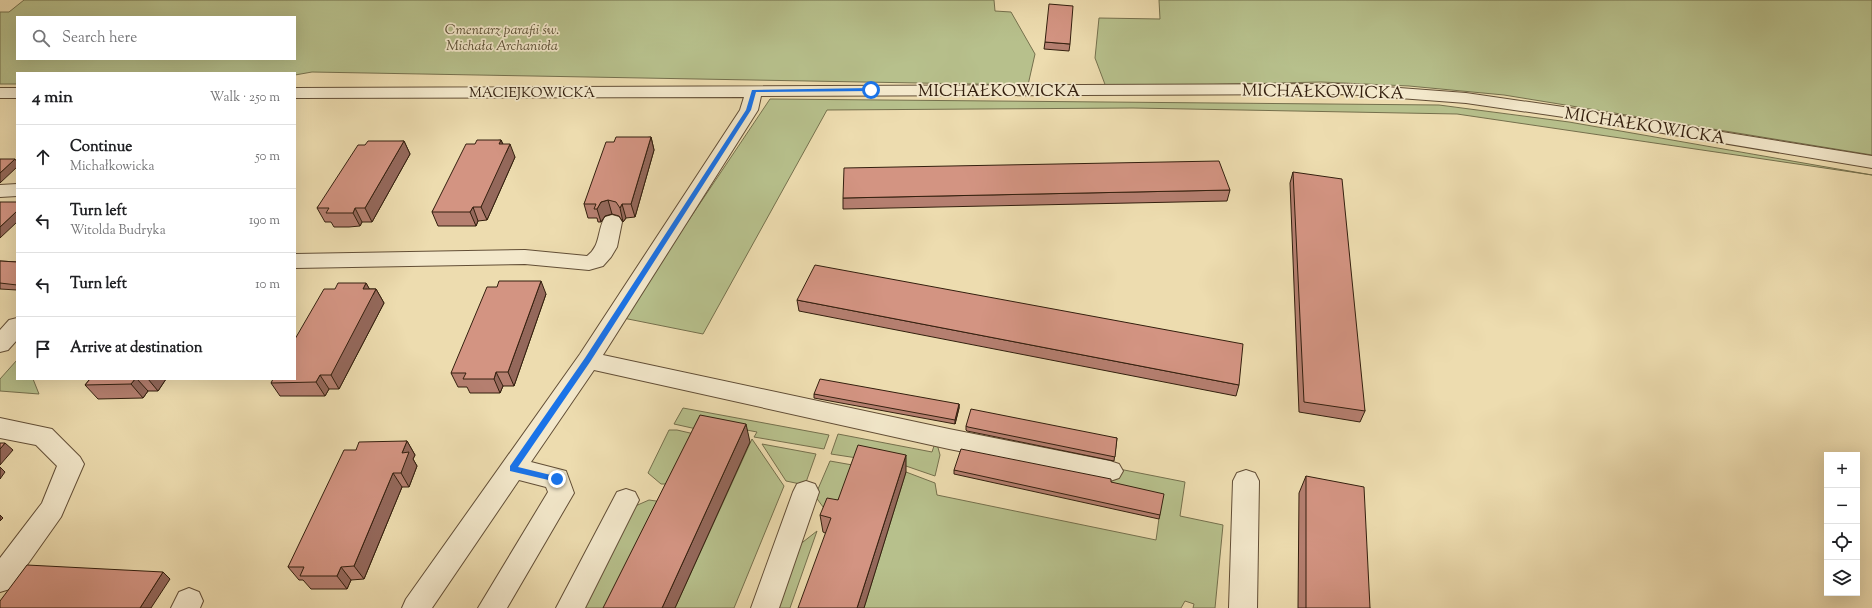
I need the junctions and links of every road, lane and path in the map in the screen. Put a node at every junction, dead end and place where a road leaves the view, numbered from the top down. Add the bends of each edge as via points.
1 (762, 91) junction
2 (0, 93) edge
3 (16, 93) edge
4 (296, 93) edge
5 (1872, 162) edge
6 (16, 190) edge
7 (0, 191) edge
8 (612, 222) dead end
9 (296, 261) edge
10 (0, 321) edge
11 (16, 321) edge
12 (16, 327) edge
13 (0, 344) edge
14 (588, 360) junction
15 (0, 428) edge
16 (512, 468) junction
17 (1110, 471) dead end
18 (1246, 481) dead end
19 (806, 492) dead end
20 (626, 500) dead end
21 (0, 580) edge
22 (416, 608) edge
23 (492, 608) edge
24 (570, 608) edge
25 (765, 608) edge
26 (1243, 608) edge

1 - 4 street, MACIEJKOWICKA
1 - 5 street, MICHAŁKOWICKA via 1346,89 1417,93 1591,116
1 - 14 street
2 - 3 street
6 - 7 street
8 - 9 street via 605,253 598,260 589,263 525,257
10 - 11 street
12 - 13 street
14 - 16 street
14 - 17 street via 949,439
15 - 21 street via 43,436 71,464 52,509
16 - 22 street
16 - 23 street via 557,479 561,493
18 - 26 street
19 - 25 street
20 - 24 street

